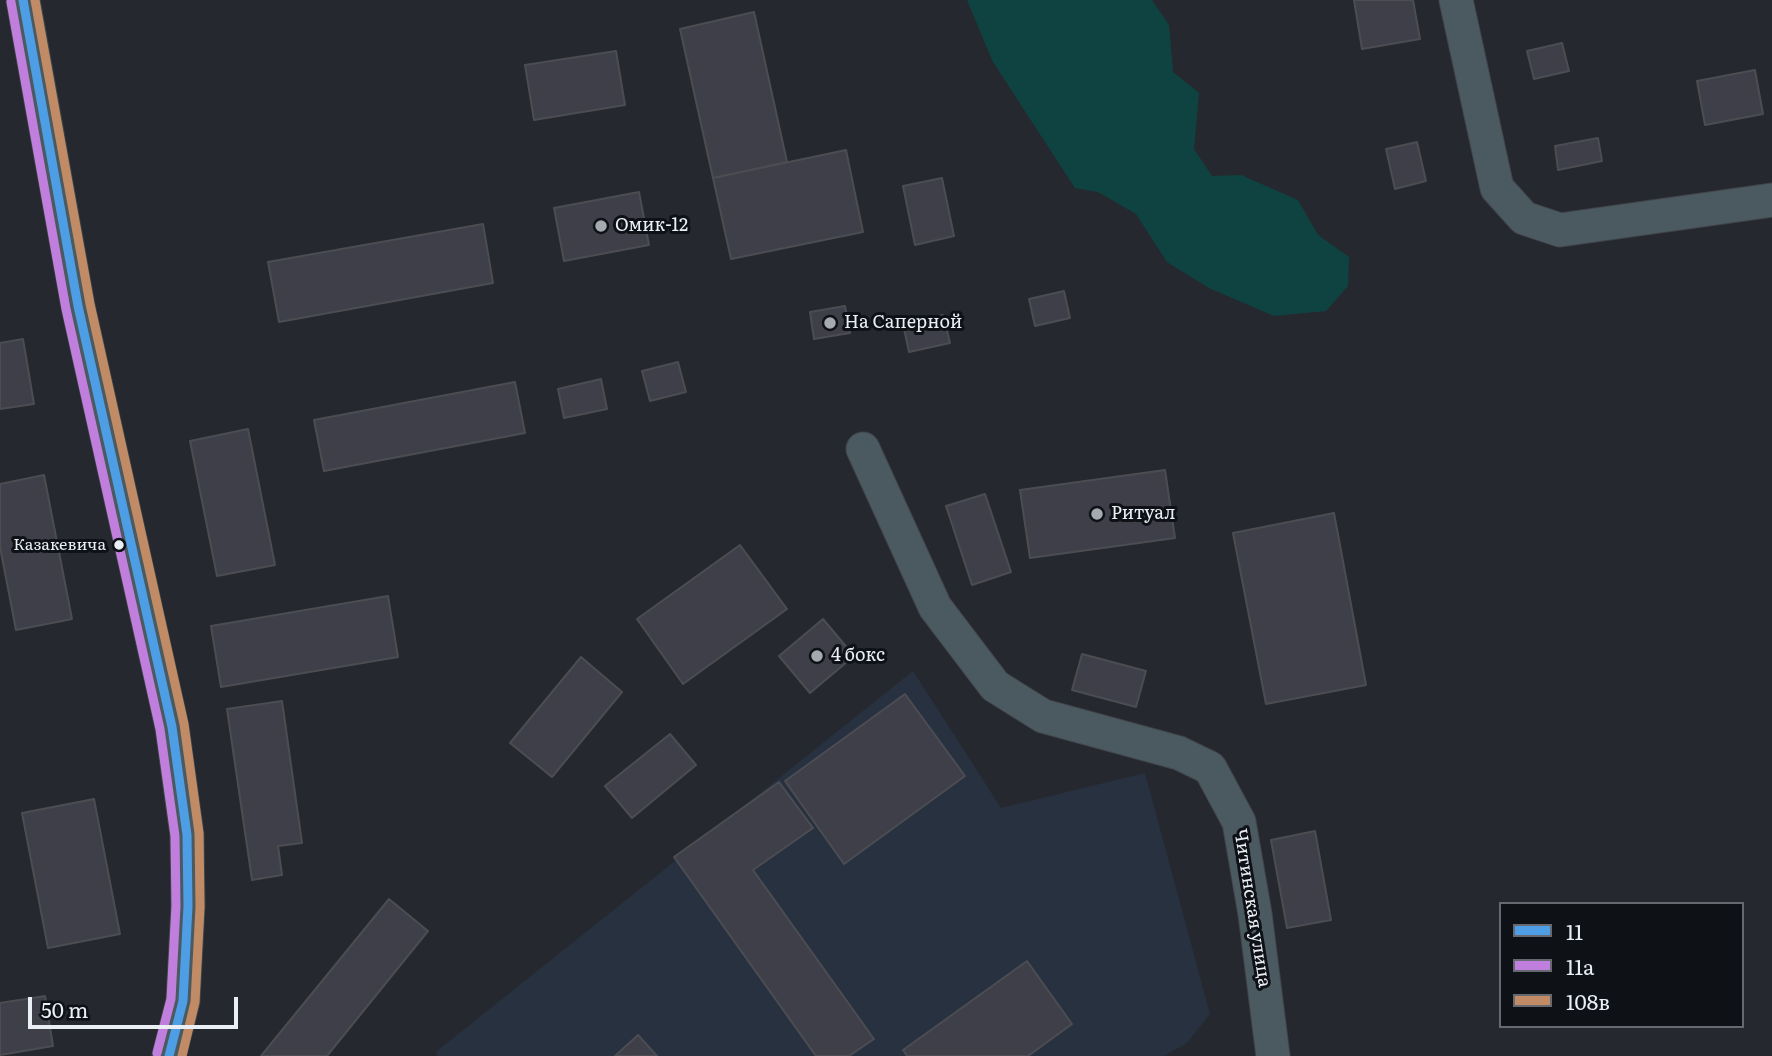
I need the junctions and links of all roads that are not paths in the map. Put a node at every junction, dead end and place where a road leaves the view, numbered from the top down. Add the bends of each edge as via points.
1 (23, 0) edge
2 (1456, 0) edge
3 (1772, 200) edge
4 (863, 449) dead end
5 (169, 1056) edge
6 (1273, 1056) edge

1 - 5 street via 78,306 172,727 187,835 183,1001
2 - 3 street via 1497,188 1524,218 1560,230
4 - 6 street, Читинская улица via 935,607 995,686 1043,716 1179,753 1210,768 1239,822

